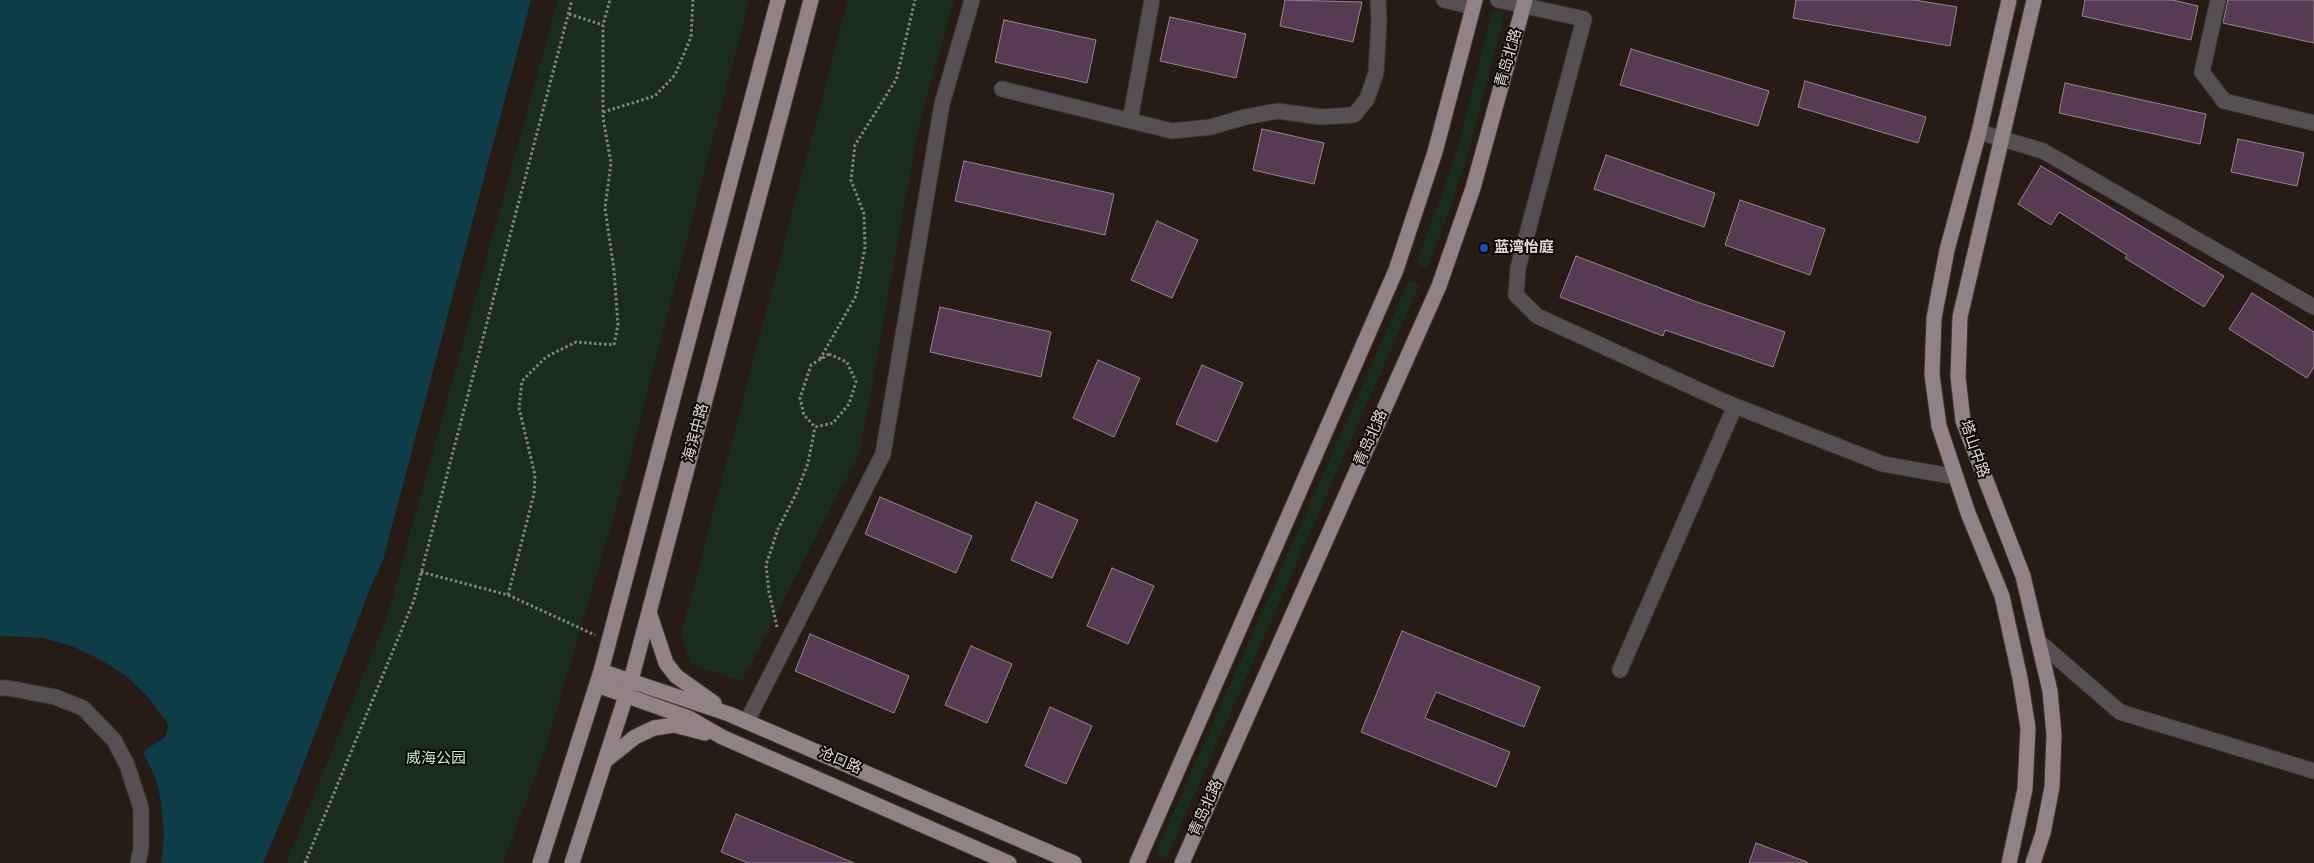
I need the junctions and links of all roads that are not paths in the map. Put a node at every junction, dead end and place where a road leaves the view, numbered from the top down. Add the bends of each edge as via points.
1 (778, 0) edge
2 (810, 0) edge
3 (972, 0) edge
4 (1152, 0) edge
5 (1378, 0) edge
6 (1444, 0) edge
7 (1498, 0) edge
8 (2009, 0) edge
9 (2034, 0) edge
10 (2218, 0) edge
11 (1524, 3) edge
12 (1474, 4) edge
13 (1002, 89) dead end
14 (1130, 121) junction
15 (2314, 123) edge
16 (1979, 132) junction
17 (2003, 140) junction
18 (2314, 307) edge
19 (1735, 406) junction
20 (1956, 476) junction
21 (649, 612) junction
22 (2038, 641) junction
23 (1620, 670) dead end
24 (599, 678) junction
25 (631, 680) junction
26 (0, 688) edge
27 (627, 695) junction
28 (729, 714) junction
29 (746, 721) junction
30 (722, 736) junction
31 (605, 761) junction
32 (2314, 771) edge
33 (138, 863) edge
34 (540, 863) edge
35 (572, 863) edge
36 (1009, 863) edge
37 (1074, 863) edge
38 (1137, 863) edge
39 (1182, 863) edge
40 (2009, 863) edge
41 (2033, 863) edge

1 - 24 main road, 海滨中路
2 - 21 main road, 海滨中路
3 - 29 street via 942,104 883,454
4 - 14 street
5 - 14 street via 1376,73 1367,99 1354,116 1321,117 1278,111 1211,128 1172,131
6 - 12 street
7 - 11 street
8 - 16 main road, 塔山中路
9 - 17 main road, 塔山中路
10 - 15 street via 2202,72 2224,102
11 - 19 street via 1584,19 1518,268 1516,295 1537,316
11 - 39 main road, 青岛北路 via 1473,188 1439,286
12 - 38 main road via 1435,152 1396,270
13 - 14 street
16 - 17 street
16 - 20 main road, 塔山中路 via 1947,250 1934,318 1932,375 1939,426
17 - 18 street via 2044,151
17 - 22 main road, 塔山中路 via 1960,317 1958,377 1963,421 2023,576
19 - 20 street via 1882,464
19 - 23 street
20 - 40 main road, 塔山中路 via 2002,596 2028,728 2025,789
21 - 25 main road, 海滨中路
21 - 28 main road via 660,650 676,676
22 - 32 street via 2120,712
22 - 41 main road, 塔山中路 via 2050,691 2054,735 2052,787
24 - 25 main road, 沧口路
24 - 27 main road, 沧口路
24 - 34 main road, 海滨中路
25 - 27 main road, 海滨中路
25 - 28 main road, 沧口路
26 - 33 street via 55,697 84,708 114,740 141,808
27 - 30 main road, 沧口路 via 689,718
27 - 31 main road, 海滨中路
28 - 29 main road, 沧口路
29 - 37 main road, 沧口路
30 - 31 main road via 674,726 654,728
30 - 36 main road, 沧口路
31 - 35 main road, 海滨中路

